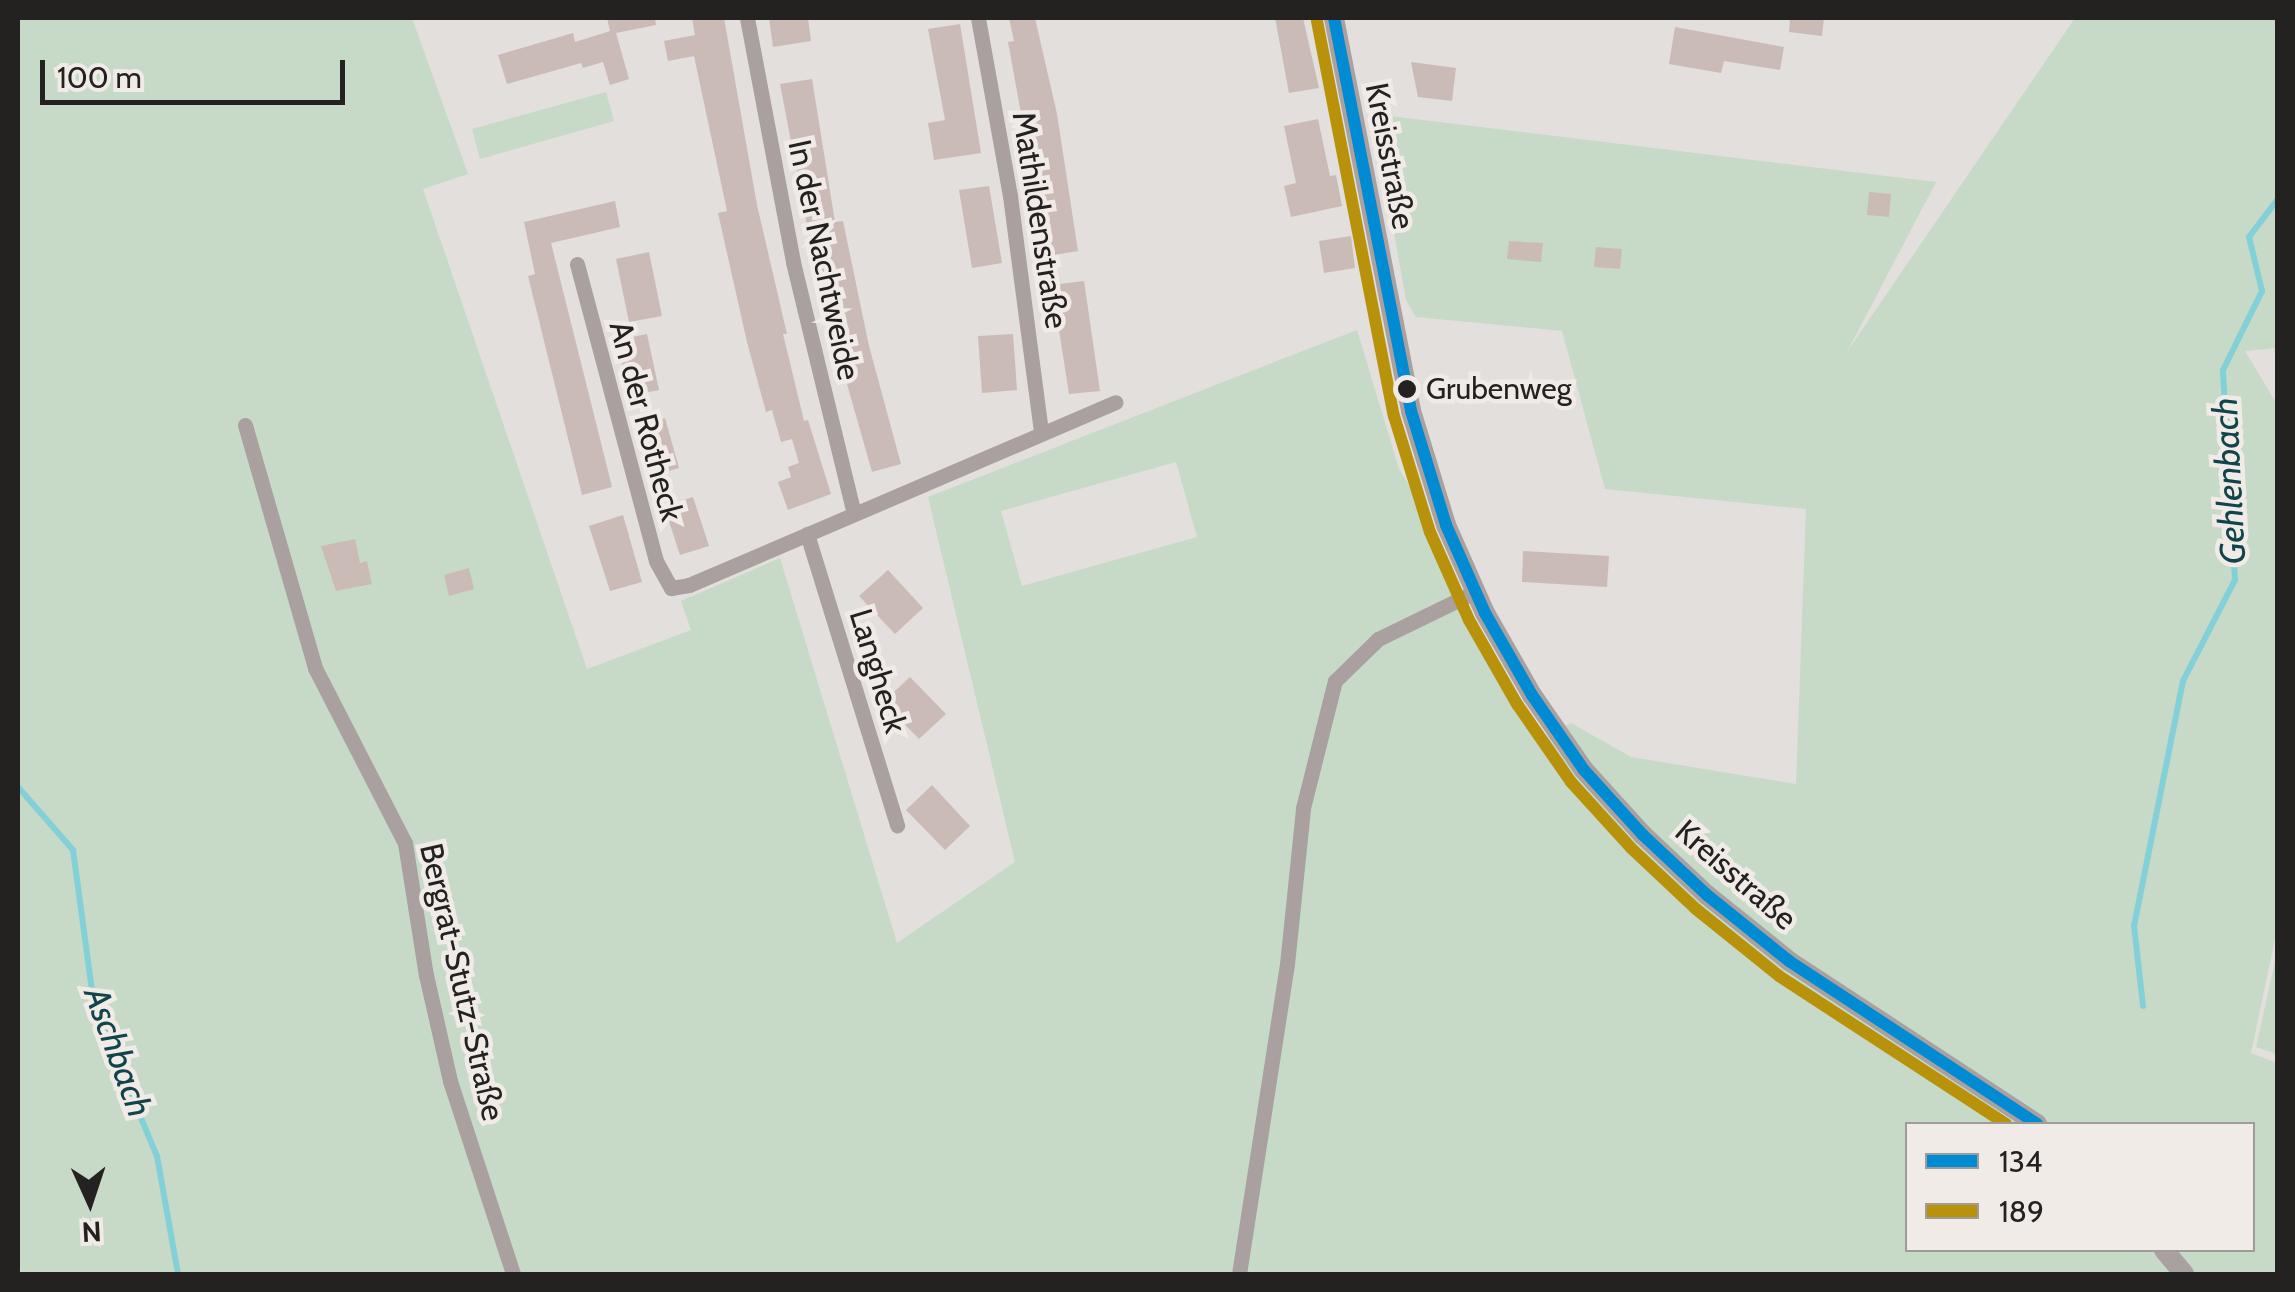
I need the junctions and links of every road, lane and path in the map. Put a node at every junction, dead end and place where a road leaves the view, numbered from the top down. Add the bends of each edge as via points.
1 (746, 18) edge
2 (978, 18) edge
3 (1334, 18) edge
4 (578, 264) dead end
5 (1116, 402) dead end
6 (245, 426) dead end
7 (1041, 432) junction
8 (854, 514) junction
9 (807, 534) junction
10 (1475, 592) junction
11 (897, 824) dead end
12 (2034, 1122) edge
13 (2166, 1252) edge
14 (513, 1274) edge
15 (1239, 1274) edge
16 (2184, 1274) edge

1 - 8 street, In der Nachtweide via 793,262
2 - 7 street, Mathildenstraße
3 - 10 street, Kreisstraße via 1410,410
4 - 9 street, An der Rotheck via 656,562 671,588
5 - 7 street
6 - 14 street, Bergrat-Stutz-Straße via 314,668 405,843 450,1080
7 - 8 street
8 - 9 street
9 - 11 street, Langheck
10 - 12 street, Kreisstraße via 1532,695 1584,770 1643,836 1789,961
10 - 15 street via 1378,640 1335,681 1302,808 1287,964
13 - 16 street

